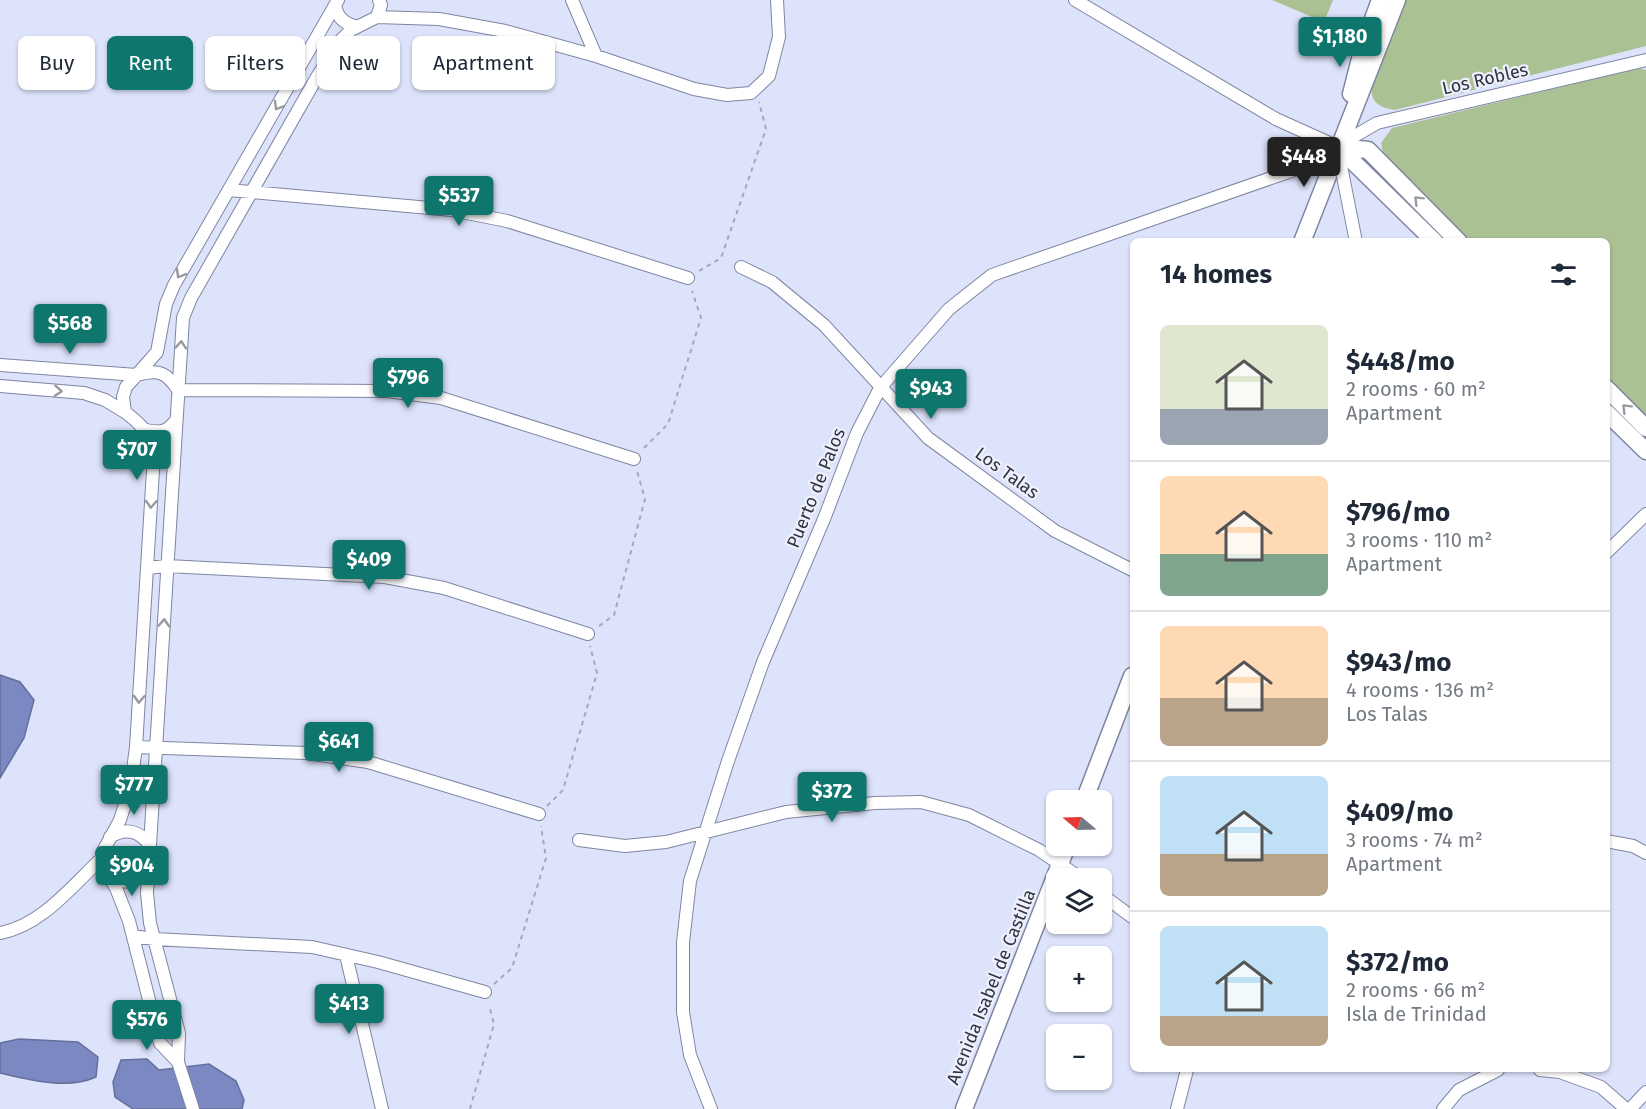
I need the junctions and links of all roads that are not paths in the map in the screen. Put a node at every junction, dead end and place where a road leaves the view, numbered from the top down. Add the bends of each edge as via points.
1 (380, 0) edge
2 (572, 0) edge
3 (777, 0) edge
4 (1075, 0) edge
5 (1380, 0) edge
6 (1397, 0) edge
7 (337, 3) edge
8 (377, 17) junction
9 (357, 27) junction
10 (596, 56) junction
11 (1646, 60) edge
12 (1338, 147) junction
13 (229, 190) junction
14 (251, 194) junction
15 (1304, 238) edge
16 (1355, 238) edge
17 (1431, 238) edge
18 (1455, 238) edge
19 (741, 267) dead end
20 (688, 278) road end
21 (0, 365) edge
22 (138, 375) junction
23 (0, 386) edge
24 (880, 388) junction
25 (178, 390) junction
26 (1610, 392) edge
27 (125, 412) junction
28 (1610, 416) edge
29 (176, 420) junction
30 (1646, 428) edge
31 (146, 430) junction
32 (1646, 451) edge
33 (634, 459) road end
34 (1646, 514) edge
35 (1610, 549) edge
36 (167, 567) junction
37 (147, 568) junction
38 (1130, 569) edge
39 (588, 634) road end
40 (1130, 681) edge
41 (136, 747) junction
42 (156, 747) junction
43 (1088, 790) edge
44 (539, 814) road end
45 (704, 834) junction
46 (108, 838) junction
47 (579, 840) dead end
48 (1610, 843) edge
49 (150, 845) junction
50 (1646, 853) edge
51 (1063, 856) edge
52 (102, 858) junction
53 (1060, 865) junction
54 (148, 867) junction
55 (1065, 868) edge
56 (107, 874) junction
57 (1112, 902) edge
58 (1130, 916) edge
59 (0, 933) edge
60 (133, 936) junction
61 (154, 939) junction
62 (346, 955) junction
63 (485, 992) road end
64 (178, 1064) junction
65 (1186, 1072) edge
66 (1494, 1072) edge
67 (1560, 1072) edge
68 (1646, 1092) edge
69 (193, 1109) edge
70 (382, 1109) edge
71 (711, 1109) edge
72 (964, 1109) edge
73 (1177, 1109) edge
74 (1443, 1109) edge
75 (1628, 1109) edge

1 - 8 street
2 - 10 street
3 - 10 street via 779,37 769,76 750,93 726,95 694,89
4 - 12 street via 1276,119
5 - 12 street via 1364,43
6 - 12 street
7 - 9 street via 337,16
7 -> 13 street
8 - 9 street
8 - 10 street via 439,19 505,31
9 - 14 street via 339,42
11 - 12 street, Los Robles via 1377,123
12 - 15 street
12 - 16 street
12 - 17 street
18 -> 12 street via 1368,150
12 - 24 street, Puerto de Palos via 1300,168 992,275 949,309
13 - 14 street
13 -> 22 street via 174,285 166,304 157,352
14 - 20 street via 463,212 507,221
25 -> 14 street via 183,318
19 - 24 street, Los Talas via 772,282 824,325
21 - 22 street
22 - 25 street via 159,373 169,377
22 - 27 street via 126,387
23 -> 27 street via 84,393
24 - 38 street, Los Talas via 928,438 1055,531
24 - 45 street, Puerto de Palos via 857,433 763,662
25 - 29 street
25 - 33 street via 387,392 441,398
30 -> 26 street
27 - 31 street
28 - 32 street
29 - 31 street via 160,433
29 - 36 street
31 -> 37 street via 154,454
34 - 35 street
36 - 37 street
36 - 39 street via 385,577 444,588
42 -> 36 street
37 -> 41 street
40 - 43 street
41 - 42 street
41 - 46 street via 131,785 120,820
42 - 44 street via 306,753 368,762
42 - 49 street
45 - 47 street via 626,846
45 - 53 street via 786,812 921,802 969,815
45 - 71 street, Puerto de Palos via 690,881 683,942 683,1012 690,1054
46 - 49 street via 134,831
46 - 52 street
48 - 50 street via 1633,846
49 - 54 street
51 - 53 street, Avenida Isabel de Castilla
52 - 56 street
52 - 59 street via 37,918 16,930
53 - 55 street
53 - 72 street, Avenida Isabel de Castilla
54 - 56 street via 130,882
54 - 61 street via 147,893
56 - 60 street
57 - 58 street
60 - 61 street
60 - 64 street via 160,1043
61 - 62 street via 312,947
61 - 64 street via 179,1033
62 - 63 street
62 - 70 street
64 - 69 street
65 - 73 street
66 - 74 street via 1459,1090
67 - 75 street via 1601,1088
68 - 75 street

